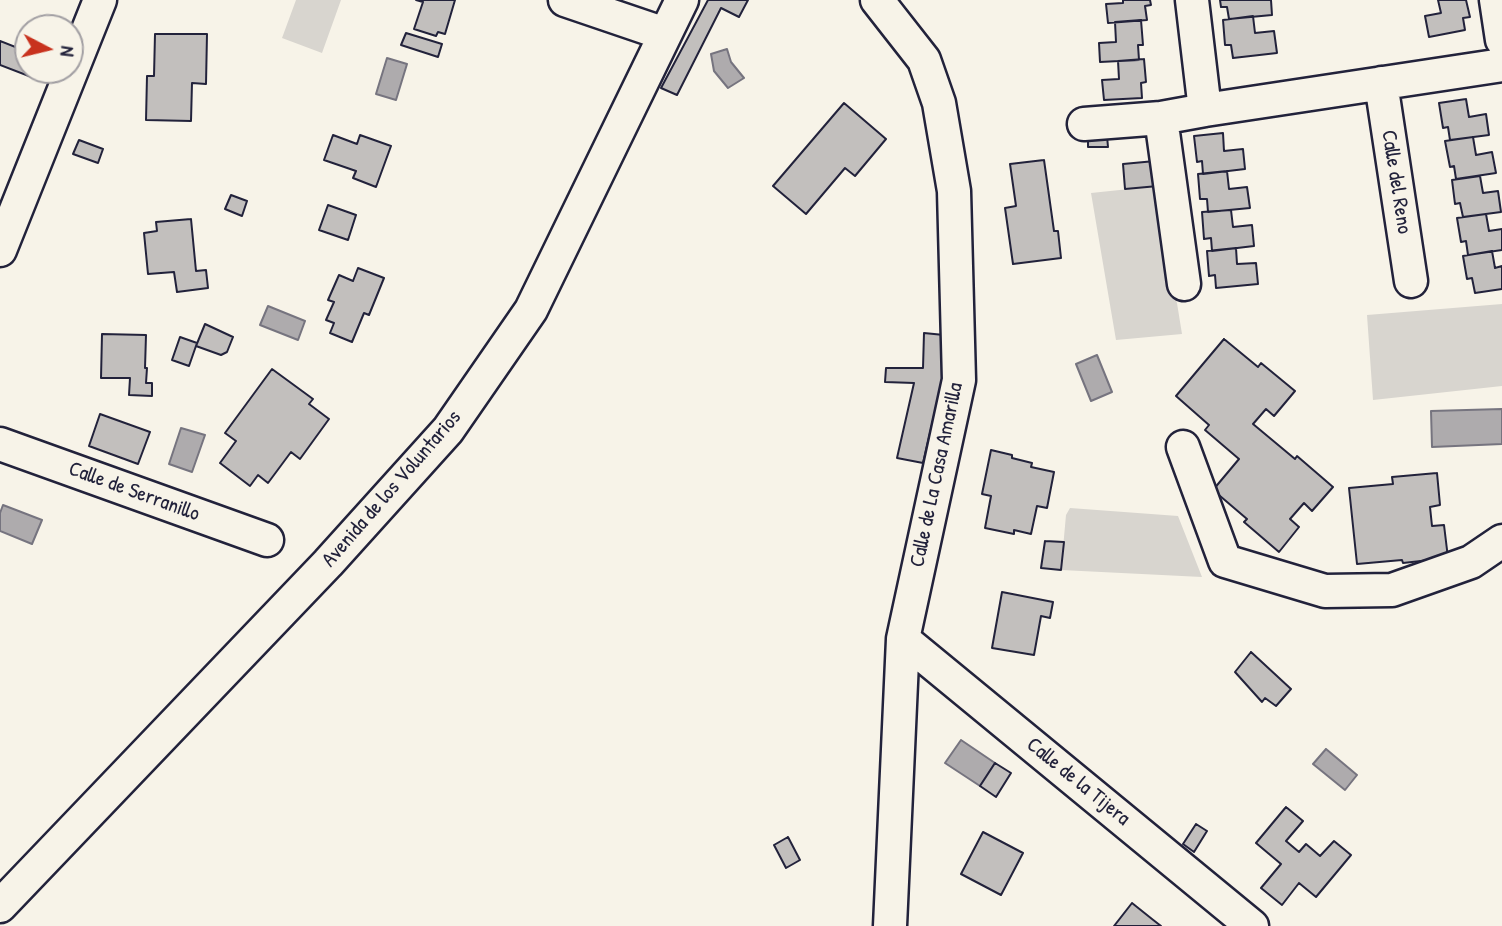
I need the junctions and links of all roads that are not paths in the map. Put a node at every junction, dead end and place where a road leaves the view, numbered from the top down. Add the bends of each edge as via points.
1 (100, 0) edge
2 (565, 0) edge
3 (682, 0) edge
4 (877, 0) edge
5 (1192, 0) edge
6 (1496, 0) edge
7 (665, 34) junction
8 (1502, 40) edge
9 (1502, 65) edge
10 (1381, 83) junction
11 (1205, 110) junction
12 (1161, 118) junction
13 (1084, 124) dead end
14 (0, 250) edge
15 (1411, 281) dead end
16 (1184, 284) dead end
17 (0, 444) edge
18 (1183, 447) dead end
19 (267, 540) dead end
20 (1502, 541) edge
21 (902, 639) junction
22 (0, 906) edge
23 (890, 926) edge
24 (1252, 926) edge

1 - 14 street
2 - 7 street
3 - 7 street, Avenida de los Voluntarios
4 - 21 street, Calle de La Casa Amarilla via 924,60 939,103 954,191 958,380
5 - 11 street
6 - 8 street
7 - 22 street, Avenida de los Voluntarios via 531,310 448,430 328,563
9 - 10 street
10 - 11 street
10 - 15 street, Calle del Reno
11 - 12 street
12 - 13 street
12 - 16 street
17 - 19 street, Calle de Serranillo
18 - 20 street via 1225,561 1325,591 1392,590 1471,562
21 - 23 street, Calle de La Casa Amarilla
21 - 24 street, Calle de la Tijera

